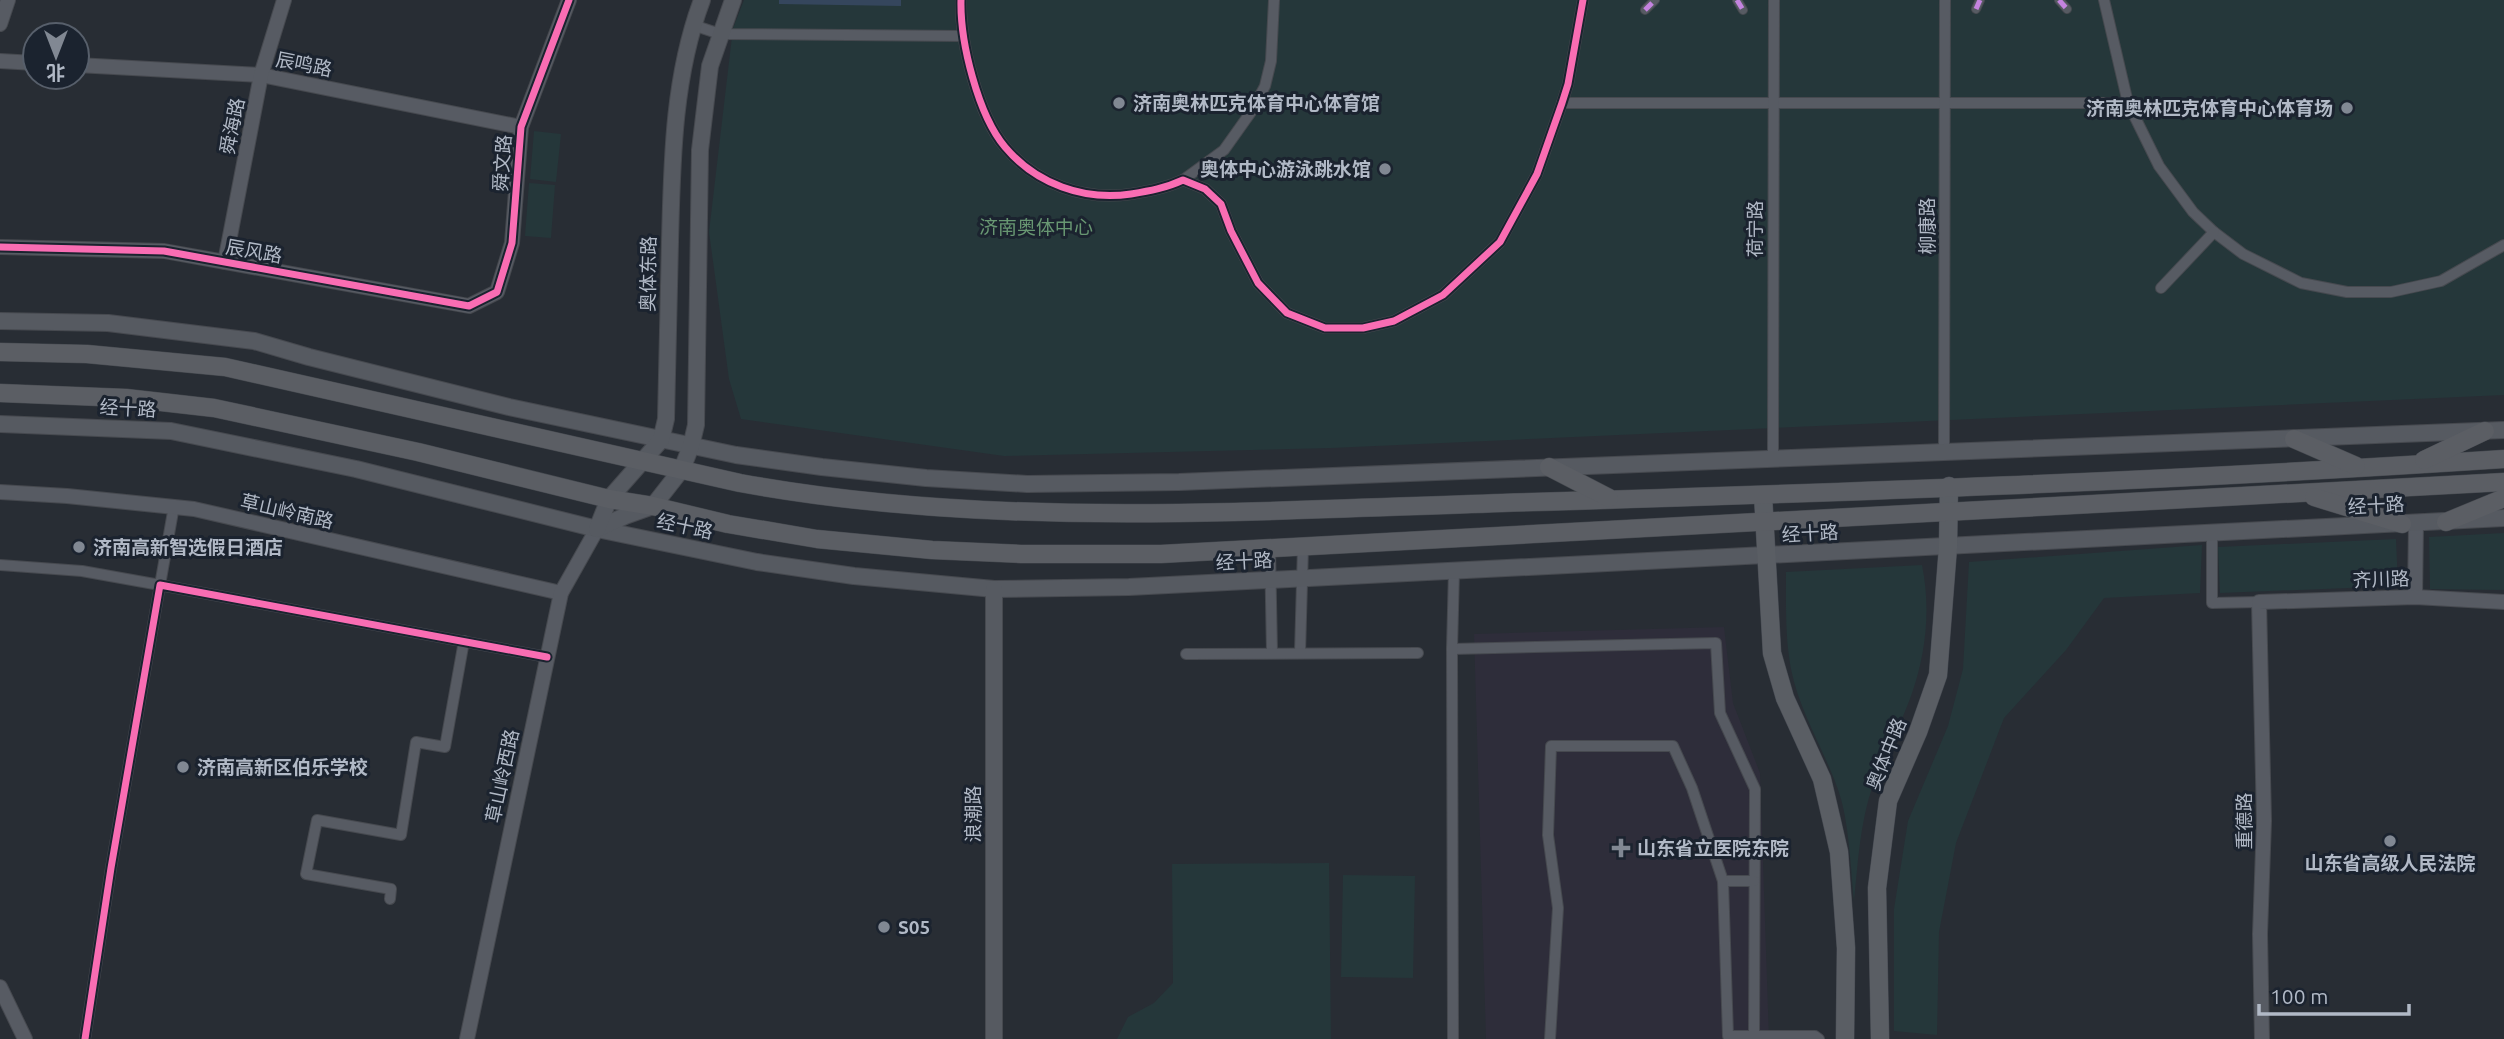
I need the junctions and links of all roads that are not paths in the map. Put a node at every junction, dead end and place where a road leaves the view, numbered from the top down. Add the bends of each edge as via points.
1 (8, 0) edge
2 (284, 0) edge
3 (569, 0) edge
4 (702, 0) edge
5 (733, 0) edge
6 (961, 0) edge
7 (1274, 0) edge
8 (1583, 0) edge
9 (1655, 0) edge
10 (1737, 0) edge
11 (1774, 0) edge
12 (1945, 0) edge
13 (2059, 0) edge
14 (2104, 0) edge
15 (1743, 9) dead end
16 (2067, 9) dead end
17 (1645, 10) dead end
18 (0, 24) edge
19 (693, 25) junction
20 (720, 34) junction
21 (963, 36) junction
22 (0, 61) edge
23 (21, 62) edge
24 (91, 66) edge
25 (261, 75) junction
26 (1562, 103) junction
27 (1773, 103) junction
28 (1945, 103) junction
29 (2128, 103) junction
30 (521, 127) junction
31 (1182, 180) junction
32 (2214, 232) junction
33 (2504, 245) edge
34 (0, 247) edge
35 (225, 262) junction
36 (2161, 288) dead end
37 (497, 292) joint
38 (0, 321) edge
39 (0, 352) edge
40 (0, 393) edge
41 (0, 424) edge
42 (2504, 430) edge
43 (2485, 431) junction
44 (2294, 439) junction
45 (661, 440) junction
46 (691, 446) junction
47 (1944, 452) junction
48 (1773, 459) junction
49 (2504, 459) edge
50 (644, 460) junction
51 (2415, 465) junction
52 (1549, 467) junction
53 (2359, 468) junction
54 (682, 469) junction
55 (2504, 482) edge
56 (1949, 486) junction
57 (0, 492) edge
58 (2301, 493) junction
59 (1763, 495) junction
60 (2504, 498) edge
61 (609, 499) junction
62 (1612, 500) junction
63 (174, 506) junction
64 (653, 506) junction
65 (1949, 512) junction
66 (2504, 519) edge
67 (2446, 522) junction
68 (1763, 523) junction
69 (2409, 524) junction
70 (597, 529) junction
71 (2212, 534) junction
72 (1304, 547) junction
73 (1948, 547) junction
74 (1270, 549) junction
75 (1768, 556) junction
76 (0, 565) edge
77 (1454, 571) junction
78 (1303, 579) junction
79 (1271, 580) junction
80 (160, 584) junction
81 (994, 589) junction
82 (561, 593) junction
83 (2416, 597) junction
84 (2259, 602) junction
85 (2504, 602) edge
86 (464, 641) junction
87 (1452, 649) junction
88 (1272, 653) junction
89 (1300, 653) junction
90 (1418, 653) dead end
91 (1185, 654) dead end
92 (547, 657) junction
93 (1723, 881) junction
94 (1754, 881) junction
95 (390, 899) dead end
96 (0, 987) edge
97 (1754, 1037) edge
98 (25, 1039) edge
99 (85, 1039) edge
100 (467, 1039) edge
101 (994, 1039) edge
102 (1452, 1039) edge
103 (1550, 1039) edge
104 (1819, 1039) edge
105 (1845, 1039) edge
106 (1880, 1039) edge
107 (2262, 1039) edge

1 - 18 street
2 - 25 street, 舜海路
3 - 30 street, 舜文路
4 - 19 main road, 奥体东路
5 - 20 main road
6 - 21 street
7 - 31 street via 1265,86 1224,150
8 - 26 street
9 - 17 street
10 - 15 street
11 - 27 street, 荷宁路
12 - 28 street, 柳康路
13 - 16 street
14 - 29 street
19 - 20 street
19 - 45 main road, 奥体东路 via 672,150 666,419
20 - 21 street
20 - 46 main road via 710,66 699,150 696,425
21 - 31 street via 971,76 1004,146 1051,184 1113,197
22 - 23 street
24 - 25 street, 辰鸣路
25 - 30 street, 辰鸣路
25 - 35 street, 舜海路
26 - 27 street
26 - 31 street via 1537,174 1500,242 1443,295 1394,321 1363,328 1325,328 1286,313 1258,283 1221,204 1205,189
27 - 28 street
27 - 48 street, 荷宁路
28 - 29 street
28 - 47 street, 柳康路
29 - 32 street via 2159,166
30 - 37 street, 舜文路 via 512,243
32 - 33 street via 2244,254 2301,283 2347,292 2391,292 2441,281
32 - 36 street
34 - 35 street, 辰风路 via 164,251
35 - 37 street, 辰风路 via 469,306
38 - 45 main road via 108,323 254,341 509,407
39 - 50 highway, 经十路 via 87,354 225,367
40 - 61 highway, 经十路 via 126,398 214,408
41 - 70 main road, 经十路 via 171,431 356,469
42 - 43 main road
43 - 44 main road
43 - 51 highway
44 - 47 main road
44 - 53 highway
45 - 46 main road
45 - 50 main road
46 - 52 main road via 822,467 1027,484
46 - 54 main road
47 - 48 main road
48 - 52 main road
49 - 51 highway, 经十路
50 - 54 highway, 经十路
50 - 61 main road
51 - 53 highway, 经十路
52 - 62 highway
53 - 56 highway, 经十路
54 - 62 highway, 经十路 via 808,495 1022,512 1162,514
54 - 64 main road
55 - 58 highway, 经十路
56 - 59 highway, 经十路
56 - 65 main road, 奥体中路
57 - 63 street, 草山岭南路
58 - 65 highway, 经十路
58 - 69 highway
59 - 62 highway, 经十路
59 - 68 main road
60 - 67 highway
61 - 64 highway, 经十路
61 - 70 main road
63 - 80 street
63 - 82 street, 草山岭南路
64 - 70 main road
64 - 74 highway, 经十路 via 817,539 932,550 1161,554
65 - 68 highway, 经十路
65 - 73 main road, 奥体中路
66 - 67 main road, 经十路
67 - 69 main road, 经十路
68 - 72 highway, 经十路
68 - 75 main road
69 - 71 main road, 经十路
69 - 83 street
70 - 81 main road, 经十路 via 757,562
70 - 82 street, 草山岭西路
71 - 73 main road, 经十路
71 - 84 street via 2212,603
72 - 74 highway, 经十路
72 - 78 street
73 - 75 main road, 经十路
73 - 106 main road, 奥体中路 via 1938,675 1888,801 1877,888
74 - 79 street
75 - 77 main road, 经十路
75 - 105 main road via 1772,653 1785,698 1822,779 1839,852 1846,948
76 - 80 street
77 - 78 main road, 经十路
77 - 87 street
78 - 79 main road, 经十路
78 - 89 street
79 - 81 main road, 经十路
79 - 88 street
80 - 86 street
80 - 99 street
81 - 101 main road, 浪潮路
82 - 92 street, 草山岭西路
83 - 84 street, 齐川路
83 - 85 street, 齐川路
84 - 107 street, 重德路
86 - 92 street
86 - 95 street via 445,747 416,742 401,835 317,820 306,874 391,889
87 - 94 street via 1716,643 1720,713 1755,789
87 - 102 street
88 - 89 street
88 - 91 street
89 - 90 street
92 - 100 street, 草山岭西路
93 - 94 street
93 - 97 street via 1728,1036
93 - 103 street via 1673,746 1551,746 1548,835 1558,908
94 - 97 street
96 - 98 street
97 - 104 street

